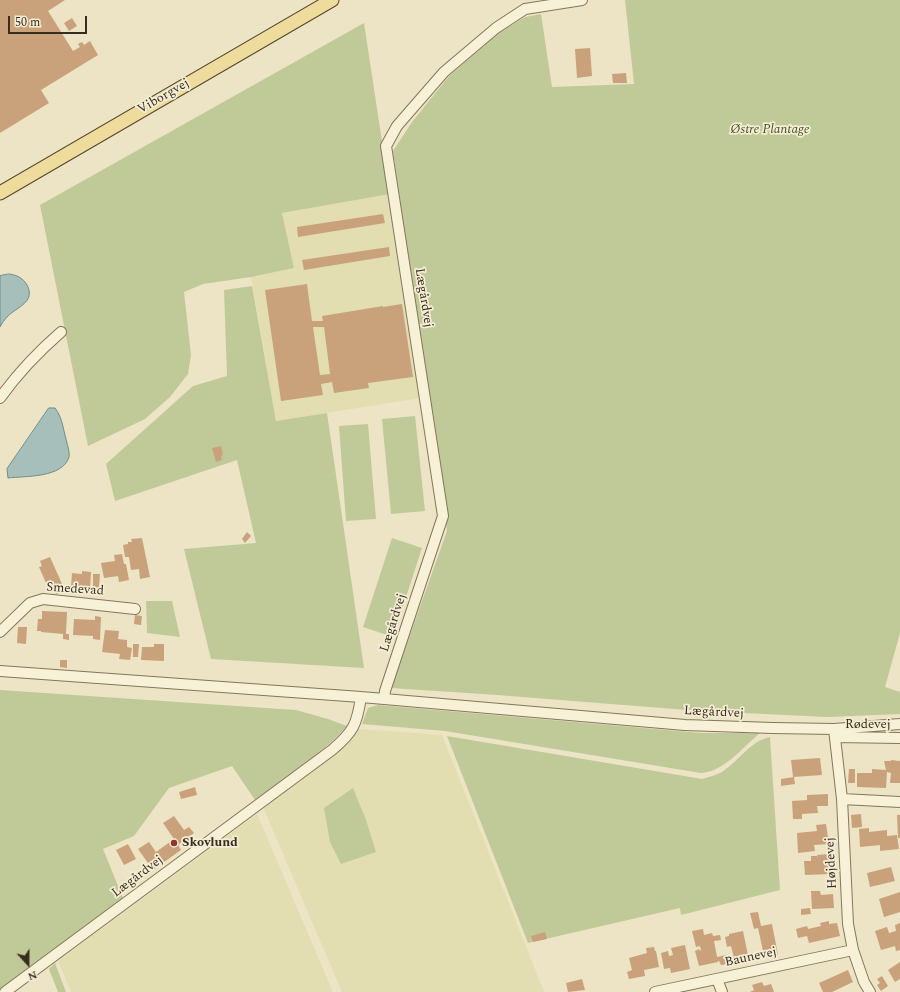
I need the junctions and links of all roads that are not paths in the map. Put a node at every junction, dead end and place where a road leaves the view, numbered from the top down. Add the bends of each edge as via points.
1 (582, 0) edge
2 (330, 1) edge
3 (0, 193) edge
4 (61, 332) dead end
5 (0, 398) edge
6 (135, 609) dead end
7 (0, 632) edge
8 (0, 671) edge
9 (361, 697) junction
10 (384, 699) junction
11 (900, 724) edge
12 (834, 733) junction
13 (900, 738) edge
14 (842, 798) junction
15 (900, 802) edge
16 (853, 950) junction
17 (717, 979) junction
18 (5, 992) edge
19 (655, 992) edge
20 (722, 992) edge
21 (870, 992) edge

1 - 10 street, Lægårdvej via 525,9 496,28 444,72 397,126 386,146 443,516
2 - 3 main road, Viborgvej
4 - 5 street via 36,355
6 - 7 street, Smedevad via 43,599 30,603
8 - 9 street, Lægårdvej
9 - 10 street, Lægårdvej
9 - 18 street, Lægårdvej via 355,724 344,740 332,750
10 - 12 street, Lægårdvej via 686,725
11 - 12 street, Lægårdvej
12 - 13 street, Rødevej
12 - 14 street, Højdevej
14 - 15 street
14 - 16 street, Højdevej via 848,924
16 - 17 street, Baunevej
16 - 21 street, Højdevej
17 - 19 street, Baunevej
17 - 20 street

